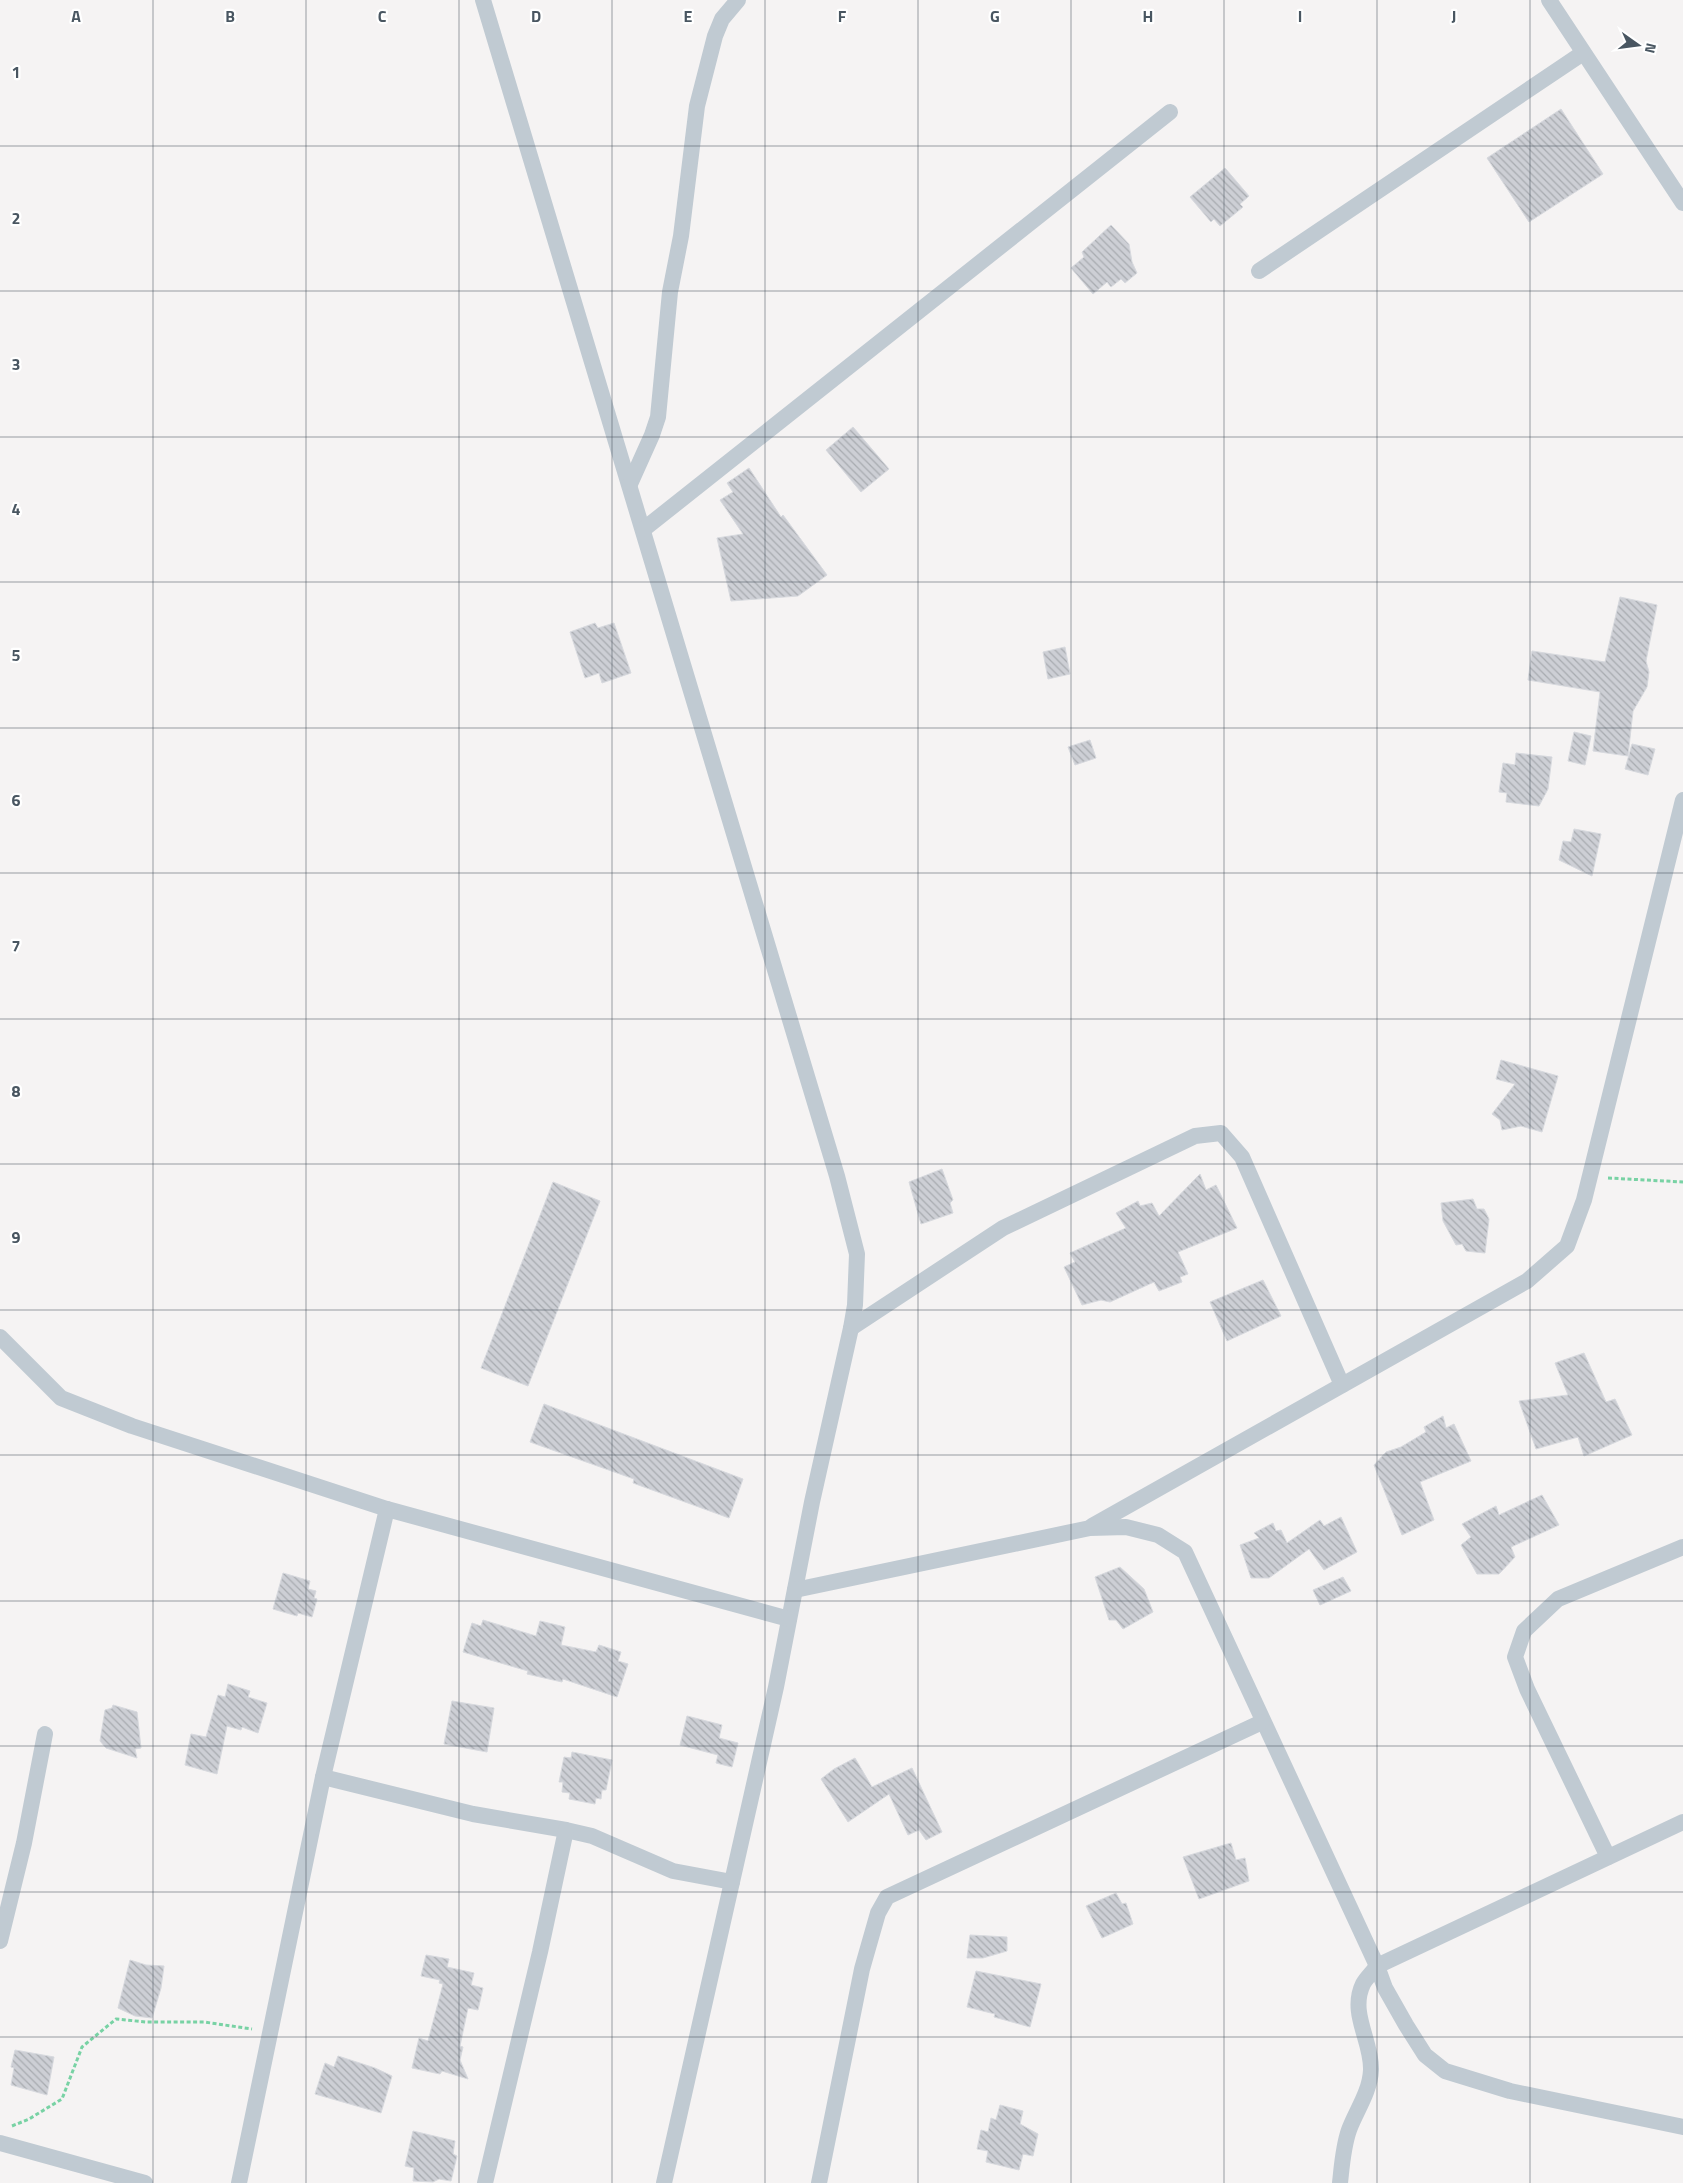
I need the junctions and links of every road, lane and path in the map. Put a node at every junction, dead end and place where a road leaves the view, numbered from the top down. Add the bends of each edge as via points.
1 (483, 0) edge
2 (738, 0) edge
3 (1549, 0) edge
4 (1583, 53) junction
5 (1170, 112) dead end
6 (1683, 203) edge
7 (1260, 271) dead end
8 (630, 484) junction
9 (644, 529) junction
10 (1683, 800) edge
11 (1590, 1177) junction
12 (1683, 1182) edge
13 (851, 1328) junction
14 (0, 1337) edge
15 (1342, 1385) junction
16 (387, 1508) junction
17 (1090, 1528) junction
18 (1683, 1547) edge
19 (795, 1590) junction
20 (788, 1618) junction
21 (1262, 1722) junction
22 (44, 1734) dead end
23 (323, 1777) junction
24 (1683, 1822) edge
25 (566, 1830) junction
26 (1608, 1857) junction
27 (732, 1882) junction
28 (0, 1941) edge
29 (1377, 1966) junction
30 (270, 2031) junction
31 (1683, 2127) edge
32 (1, 2136) edge
33 (145, 2183) edge
34 (238, 2183) edge
35 (485, 2183) edge
36 (664, 2183) edge
37 (819, 2183) edge
38 (1340, 2183) edge

1 - 8 street
2 - 8 street via 722,19 715,36 697,106 681,236 670,292 658,417
3 - 4 street
4 - 6 street
4 - 7 street
5 - 9 street
8 - 9 street
9 - 13 street via 838,1176 856,1254
10 - 11 street
11 - 12 path
11 - 15 street via 1567,1246 1527,1281
13 - 15 street via 1003,1228 1195,1136 1221,1133 1242,1157
13 - 19 street
14 - 16 street via 61,1398 132,1426
15 - 17 street
16 - 20 street
16 - 23 street
17 - 19 street
17 - 21 street via 1126,1527 1158,1535 1185,1552
18 - 26 street via 1558,1599 1524,1631 1515,1657 1527,1689
19 - 20 street
20 - 27 street via 776,1687
21 - 29 street
21 - 37 street via 887,1897 878,1913 862,1969
22 - 28 street via 24,1843
23 - 25 street via 473,1814
23 - 30 street
24 - 26 street
25 - 27 street via 592,1836 673,1871
25 - 35 street
26 - 29 street
27 - 36 street
29 - 31 street via 1385,1988 1406,2025 1426,2055 1445,2071 1510,2091
29 - 38 street via 1363,1984 1360,1998 1359,2018 1371,2069 1364,2098 1348,2132
30 - 32 path via 204,2022 116,2019 82,2047 62,2099
30 - 34 street
32 - 33 street

